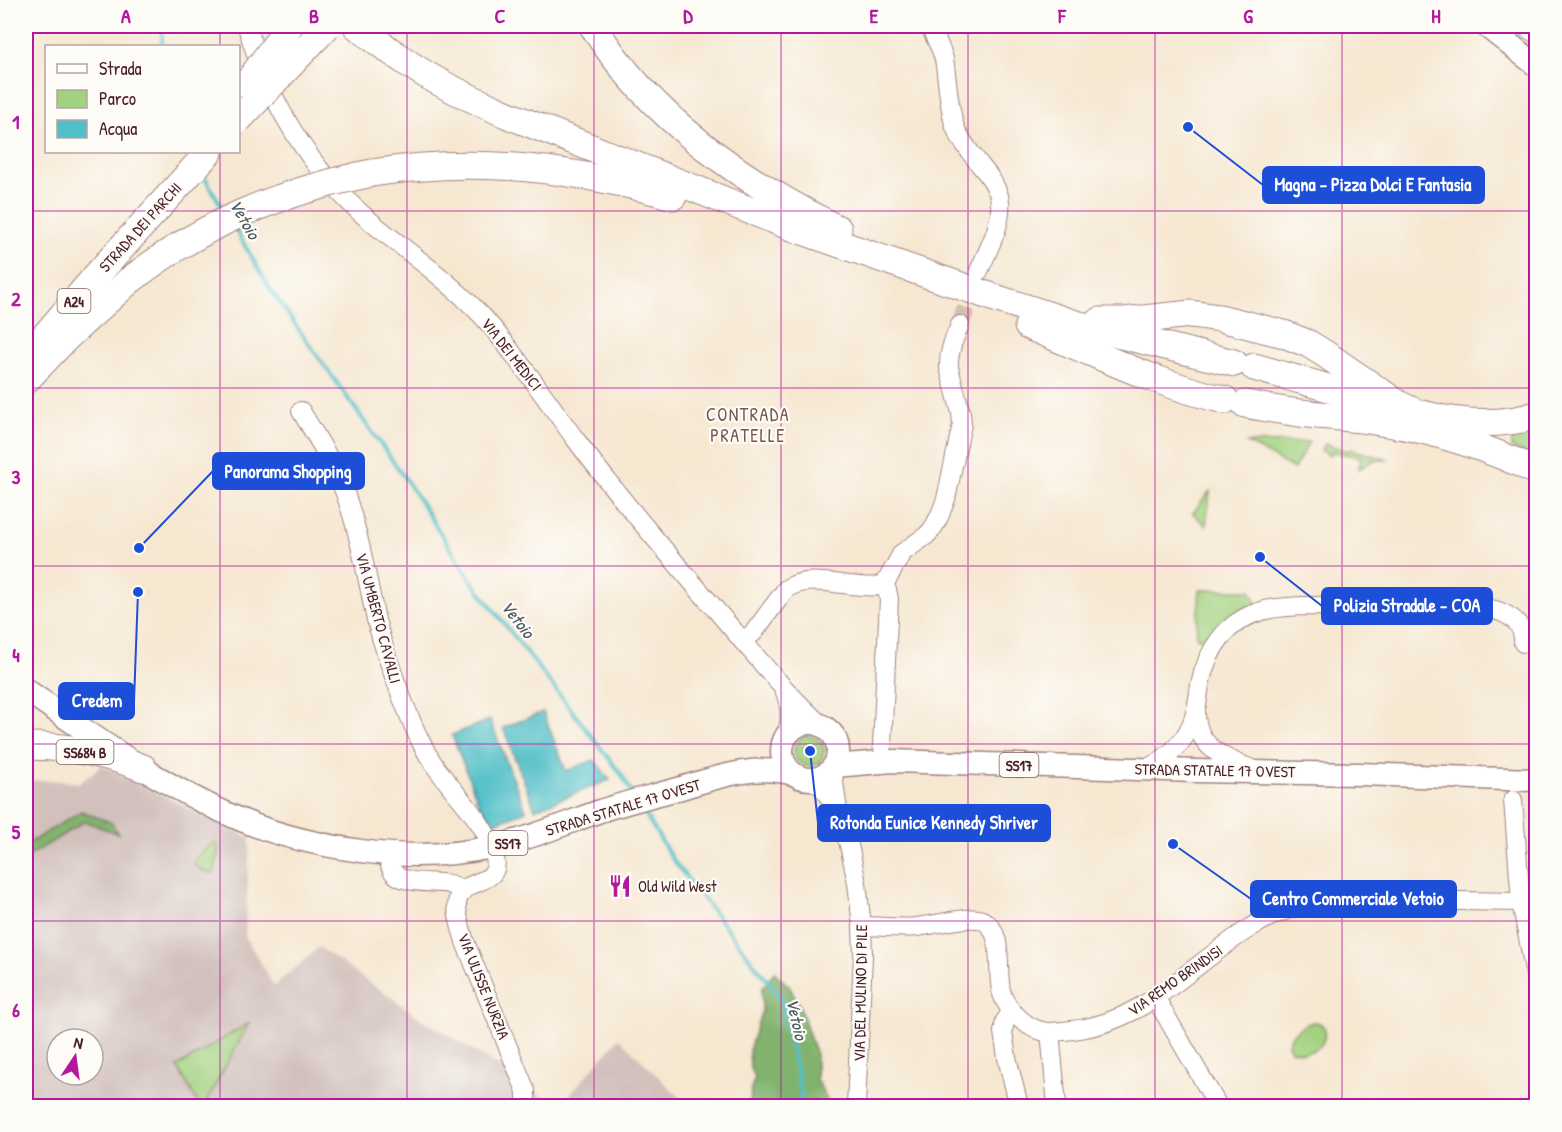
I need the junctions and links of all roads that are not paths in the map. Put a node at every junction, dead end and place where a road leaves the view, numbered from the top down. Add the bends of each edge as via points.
1 (247, 26) edge
2 (289, 26) edge
3 (303, 26) edge
4 (327, 26) edge
5 (357, 26) edge
6 (593, 26) edge
7 (930, 26) edge
8 (1486, 26) edge
9 (1524, 26) edge
10 (1536, 34) edge
11 (1536, 65) edge
12 (243, 89) edge
13 (240, 118) edge
14 (184, 153) edge
15 (208, 153) edge
16 (118, 238) junction
17 (979, 271) tunnel mouth
18 (952, 290) junction
19 (1034, 311) junction
20 (960, 325) tunnel mouth
21 (26, 332) edge
22 (26, 358) edge
23 (26, 380) edge
24 (301, 411) dead end
25 (1415, 412) junction
26 (1536, 416) edge
27 (1536, 471) edge
28 (883, 584) junction
29 (744, 642) junction
30 (1523, 643) dead end
31 (26, 675) edge
32 (784, 687) junction
33 (26, 690) edge
34 (827, 731) junction
35 (1196, 733) junction
36 (785, 739) junction
37 (26, 746) edge
38 (887, 754) junction
39 (833, 767) junction
40 (143, 768) junction
41 (1146, 769) junction
42 (1196, 771) junction
43 (1259, 771) junction
44 (731, 774) junction
45 (801, 777) junction
46 (1536, 778) edge
47 (1513, 800) dead end
48 (838, 811) junction
49 (491, 848) junction
50 (381, 853) junction
51 (462, 891) junction
52 (1521, 902) junction
53 (862, 926) junction
54 (1536, 979) edge
55 (1155, 997) junction
56 (1012, 1011) junction
57 (1050, 1032) junction
58 (526, 1107) edge
59 (856, 1107) edge
60 (1019, 1107) edge
61 (1058, 1107) edge
62 (1218, 1107) edge

1 - 29 street, VIA DEI MEDICI via 273,92 317,168 368,219 475,308 640,521
2 - 12 highway, bridge
3 - 12 highway, bridge
4 - 13 highway, bridge
5 - 18 highway via 400,59 464,95
6 - 18 highway via 634,81 717,158 823,222
7 - 17 street via 944,59 959,138 999,195 999,218
8 - 11 main road
9 - 10 street
14 - 16 highway, STRADA DEI PARCHI / A24
15 - 16 highway, STRADA DEI PARCHI / A24
16 - 21 highway, STRADA DEI PARCHI / A24
16 - 22 highway, STRADA DEI PARCHI / A24
18 - 19 highway
18 - 23 highway, bridge via 699,204 617,182 540,168 472,164 406,167 306,188 234,216 191,238 129,281
18 - 27 highway via 1027,326 1192,392 1294,412 1399,425 1447,437
19 - 25 highway
19 - 25 highway via 1106,321 1199,315 1284,334 1309,344
20 - 28 street via 948,362 962,424 946,499 933,528 902,553
24 - 49 street, VIA UMBERTO CAVALLI via 346,496 384,647 414,728 435,767 481,824
25 - 26 highway via 1478,422
28 - 29 street via 877,587 800,582 786,589
28 - 38 street via 889,599
29 - 32 street, VIA DEI MEDICI
30 - 35 street via 1521,629 1514,620 1479,607 1308,606 1252,614 1239,621 1211,652 1203,673
31 - 50 main road, STRADA STATALE 17 OVEST via 162,768 212,796 269,821
32 - 34 street, VIA DEI MEDICI
32 - 36 street, VIA DEI MEDICI via 791,717
33 - 40 main road, STRADA STATALE 17 OVEST
34 - 36 main road, SS17 via 802,724
34 - 38 main road, STRADA STATALE 17 OVEST / SS17 via 858,750
34 - 39 main road via 838,749
35 - 41 street
35 - 42 street via 1185,740 1184,755
35 - 43 street via 1218,754
36 - 44 main road, STRADA STATALE 17 OVEST / SS17 via 773,752
36 - 45 main road via 783,760 788,769
37 - 40 highway, SS684 B via 96,754
38 - 39 main road, STRADA STATALE 17 OVEST / SS17
38 - 41 main road, STRADA STATALE 17 OVEST / SS17
39 - 45 main road, SS17 via 822,776
39 - 48 street, VIA DEL MULINO DI PILE
40 - 50 main road, STRADA STATALE 17 OVEST via 249,823 307,842
41 - 42 main road, STRADA STATALE 17 OVEST / SS17
42 - 43 main road, STRADA STATALE 17 OVEST / SS17
43 - 46 main road, STRADA STATALE 17 OVEST / SS17
44 - 45 main road, STRADA STATALE 17 OVEST / SS17 via 768,770
44 - 49 main road, STRADA STATALE 17 OVEST / SS17 via 621,804
45 - 48 street, VIA DEL MULINO DI PILE via 822,787
47 - 52 street
48 - 53 street, VIA DEL MULINO DI PILE via 849,845
49 - 50 main road, STRADA STATALE 17 OVEST / SS17 via 448,853
49 - 51 street via 496,858 493,874
50 - 51 street via 398,875 417,883 447,883
51 - 58 street, VIA ULISSE NURZIA via 457,905 465,942 526,1091
52 - 54 street
52 - 55 street, VIA REMO BRINDISI via 1336,899 1303,905 1255,925
53 - 56 street, VIA REMO BRINDISI via 915,927 969,919 984,921 995,935 1001,993
53 - 59 street, VIA DEL MULINO DI PILE
55 - 57 street, VIA REMO BRINDISI via 1112,1021
55 - 62 street
56 - 57 street, VIA REMO BRINDISI via 1031,1027
56 - 60 street via 1003,1032
57 - 61 street

